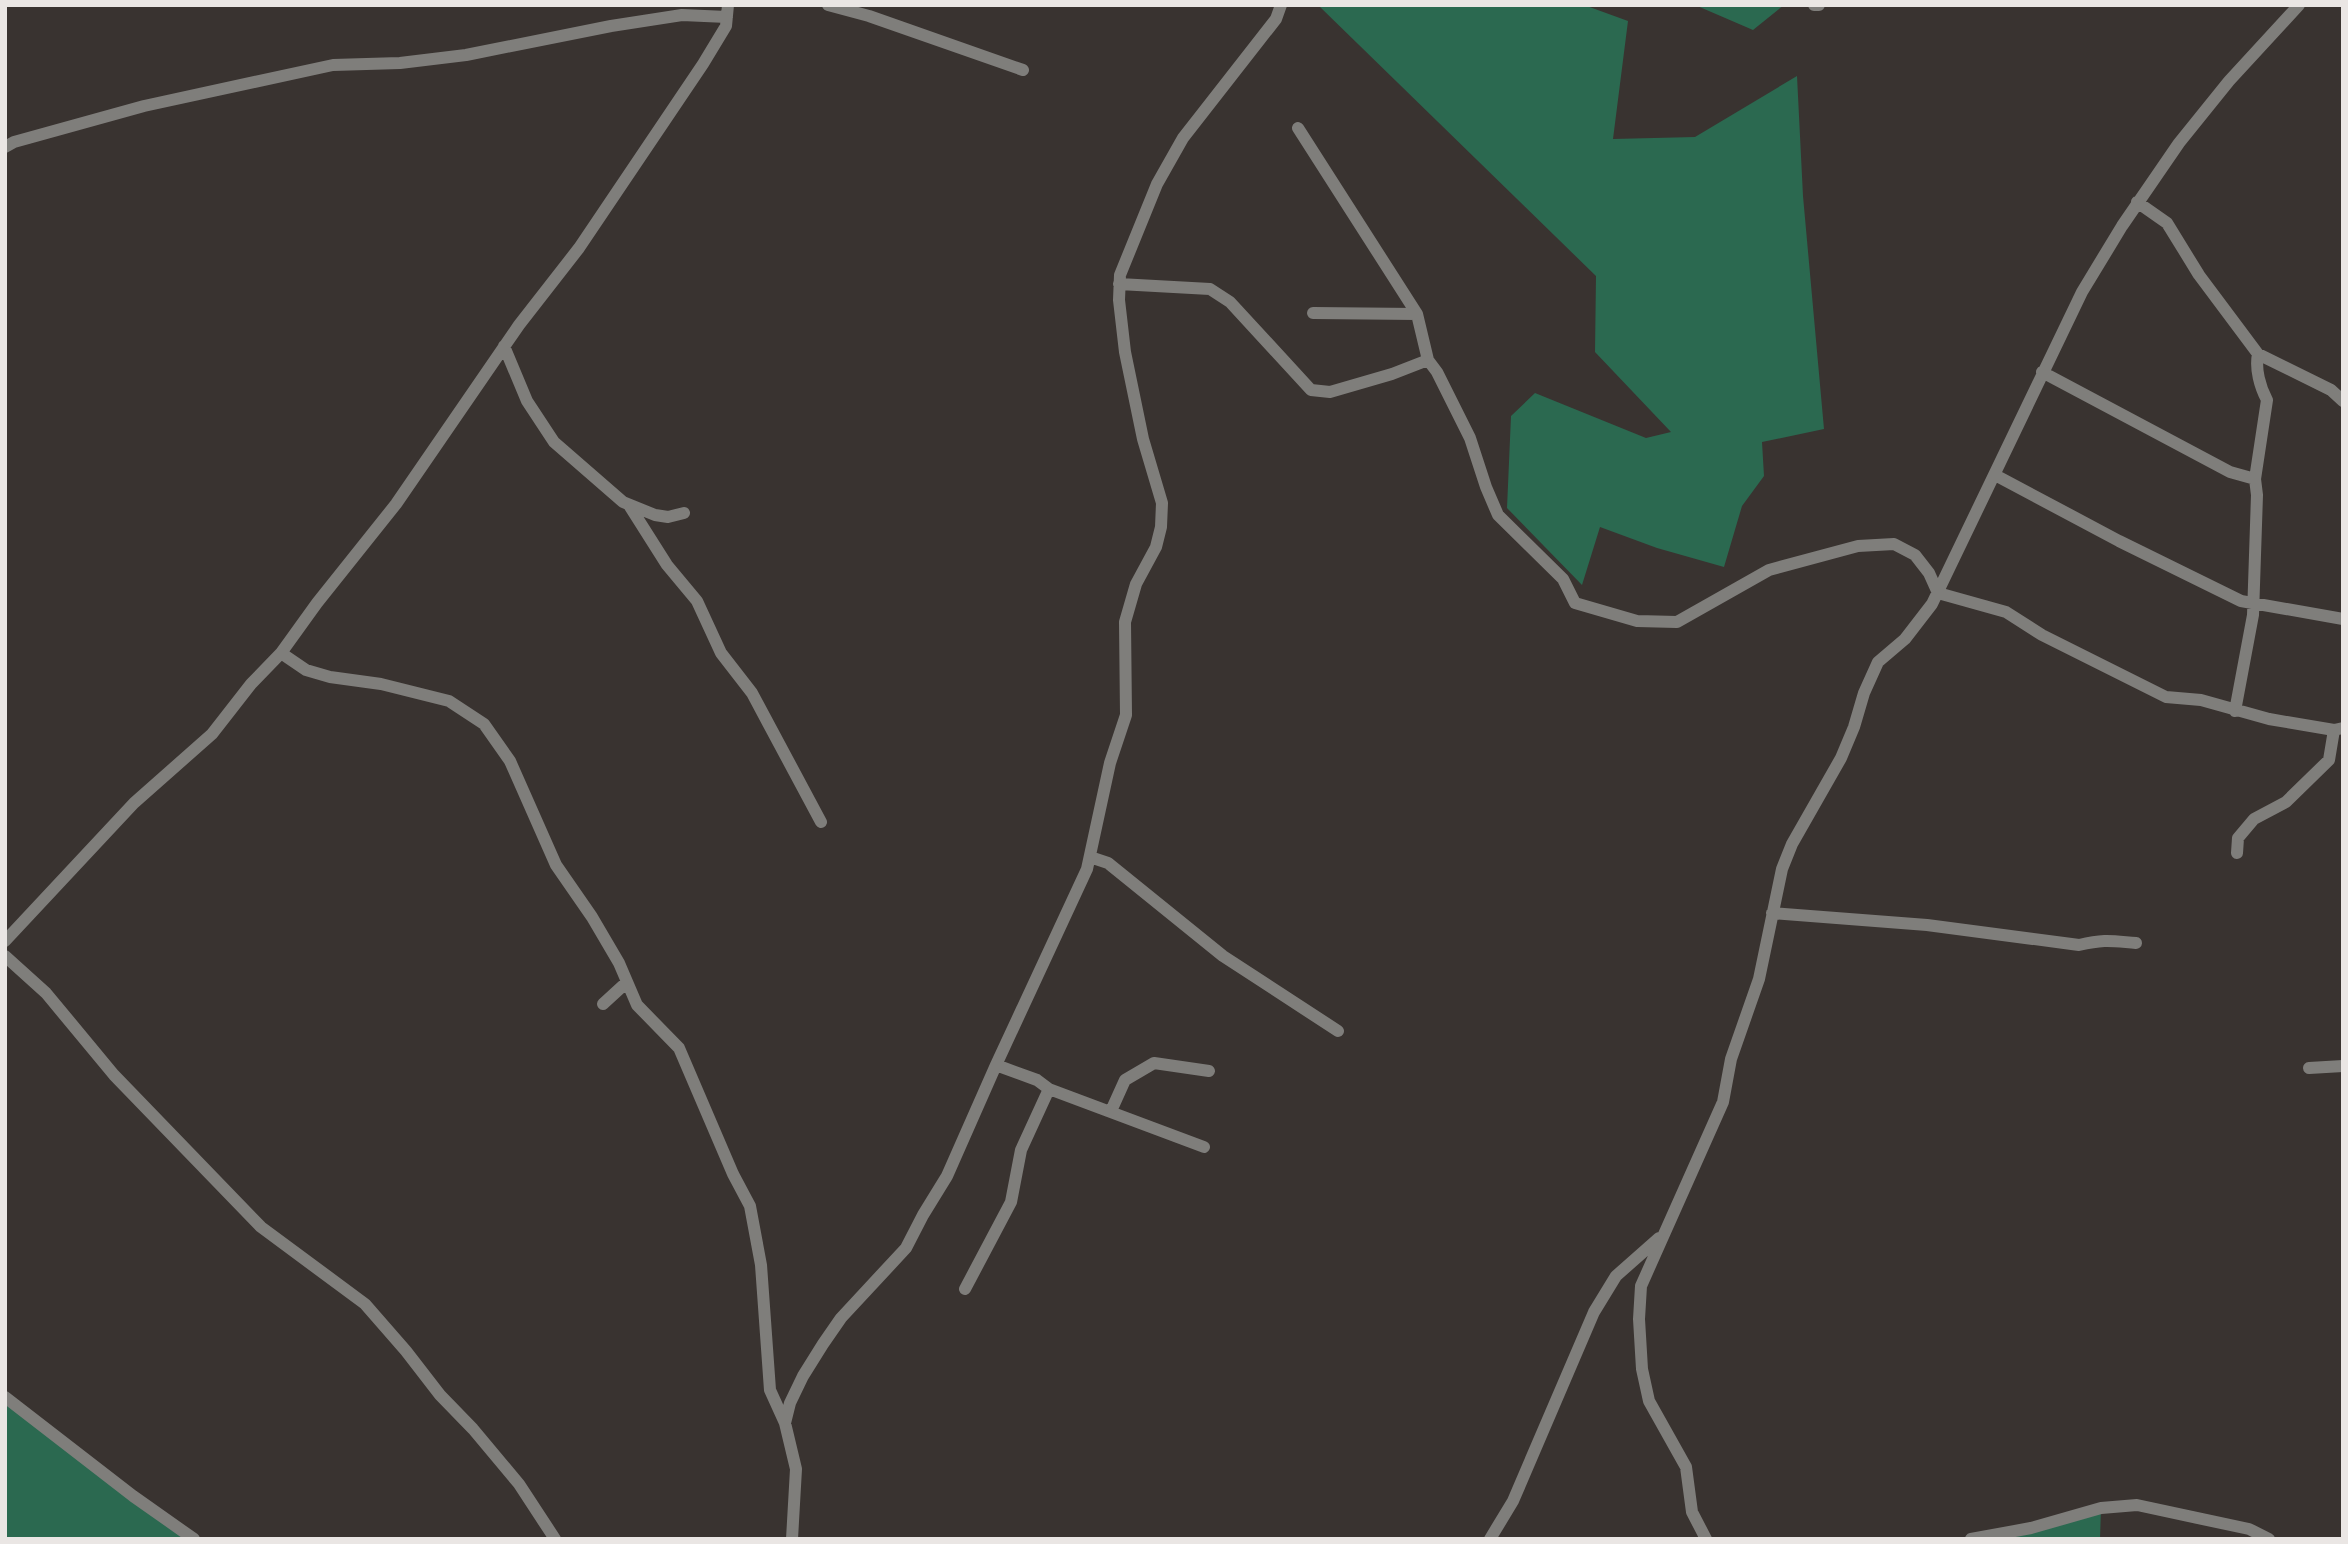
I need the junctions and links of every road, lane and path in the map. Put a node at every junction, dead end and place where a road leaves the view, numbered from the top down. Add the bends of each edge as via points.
1 (828, 5) edge
2 (1281, 5) edge
3 (2299, 5) edge
4 (727, 11) edge
5 (1023, 70) dead end
6 (1298, 128) dead end
7 (5, 147) edge
8 (2137, 202) junction
9 (1119, 284) junction
10 (1313, 313) dead end
11 (1417, 314) junction
12 (504, 346) junction
13 (2258, 354) junction
14 (1428, 360) junction
15 (2042, 372) junction
16 (2343, 401) edge
17 (1995, 475) junction
18 (2255, 479) junction
19 (629, 505) junction
20 (684, 513) dead end
21 (1938, 593) junction
22 (2253, 604) junction
23 (2343, 619) edge
24 (281, 653) junction
25 (2235, 711) junction
26 (2339, 729) edge
27 (821, 822) dead end
28 (2237, 853) dead end
29 (1090, 857) junction
30 (1772, 913) junction
31 (5, 941) edge
32 (2136, 943) dead end
33 (5, 956) edge
34 (627, 982) junction
35 (603, 1004) dead end
36 (1338, 1031) dead end
37 (996, 1065) junction
38 (2343, 1066) edge
39 (2309, 1068) dead end
40 (1209, 1071) dead end
41 (1049, 1089) junction
42 (1111, 1111) junction
43 (1204, 1147) dead end
44 (1664, 1233) junction
45 (965, 1289) dead end
46 (5, 1397) edge
47 (785, 1423) junction
48 (794, 1519) junction
49 (194, 1539) edge
50 (555, 1539) edge
51 (792, 1539) edge
52 (799, 1539) edge
53 (1490, 1539) edge
54 (1706, 1539) edge
55 (1971, 1539) edge
56 (2269, 1539) edge

1 - 5 street
2 - 9 street via 1276,19 1183,138 1157,184
3 - 8 street via 2229,80
4 - 7 street via 611,26 466,55 333,65 144,106
4 - 12 street via 726,26 703,64 579,248
6 - 11 street
8 - 13 street via 2167,223
8 - 15 street via 2082,292
9 - 14 street via 1210,289 1230,302 1311,390 1330,393
9 - 29 street via 1125,352 1162,503 1156,547 1136,584 1125,622 1126,715 1110,763
10 - 11 street
11 - 14 street
12 - 19 street via 527,401 554,442
12 - 24 street via 396,504
13 - 16 street via 2331,390
13 - 18 street via 2267,400
14 - 21 street via 1470,438 1498,515 1563,579 1575,603 1637,621 1676,622 1769,570 1858,546 1894,544 1915,555
15 - 17 street
15 - 18 street via 2230,472
17 - 21 street
17 - 22 street via 2119,541
18 - 22 street
19 - 20 street via 668,517
19 - 27 street via 667,565 697,601 721,653 752,693
21 - 25 street via 2006,612 2042,635 2166,696 2201,700
21 - 30 street via 1905,639 1878,662 1841,758 1792,844
22 - 23 street
22 - 25 street
24 - 31 street via 212,734 134,803
24 - 34 street via 306,670 330,677 449,701 484,724 510,761 556,865 592,917
25 - 26 street
26 - 28 street via 2329,760 2286,802 2254,819 2238,838
29 - 36 street via 1108,863 1223,956
29 - 37 street
30 - 32 street via 1927,925 2079,945 2112,939
30 - 44 street via 1759,979 1731,1059 1723,1102
33 - 50 street via 46,993 114,1075 261,1227 365,1304 519,1484
34 - 35 street
34 - 47 street via 637,1006 679,1048 750,1206 761,1265 770,1390
37 - 41 street
37 - 47 street via 947,1177 906,1248 822,1344 803,1376
38 - 39 street
40 - 42 street via 1154,1063 1125,1080
41 - 42 street
41 - 45 street via 1021,1150 1011,1202
42 - 43 street
44 - 53 street via 1616,1276 1594,1312 1513,1502
44 - 54 street via 1642,1286 1642,1370 1649,1401 1686,1467 1692,1512
46 - 49 street
47 - 48 street via 796,1469
48 - 51 street
48 - 52 street
55 - 56 street via 2101,1508 2137,1505 2249,1529

